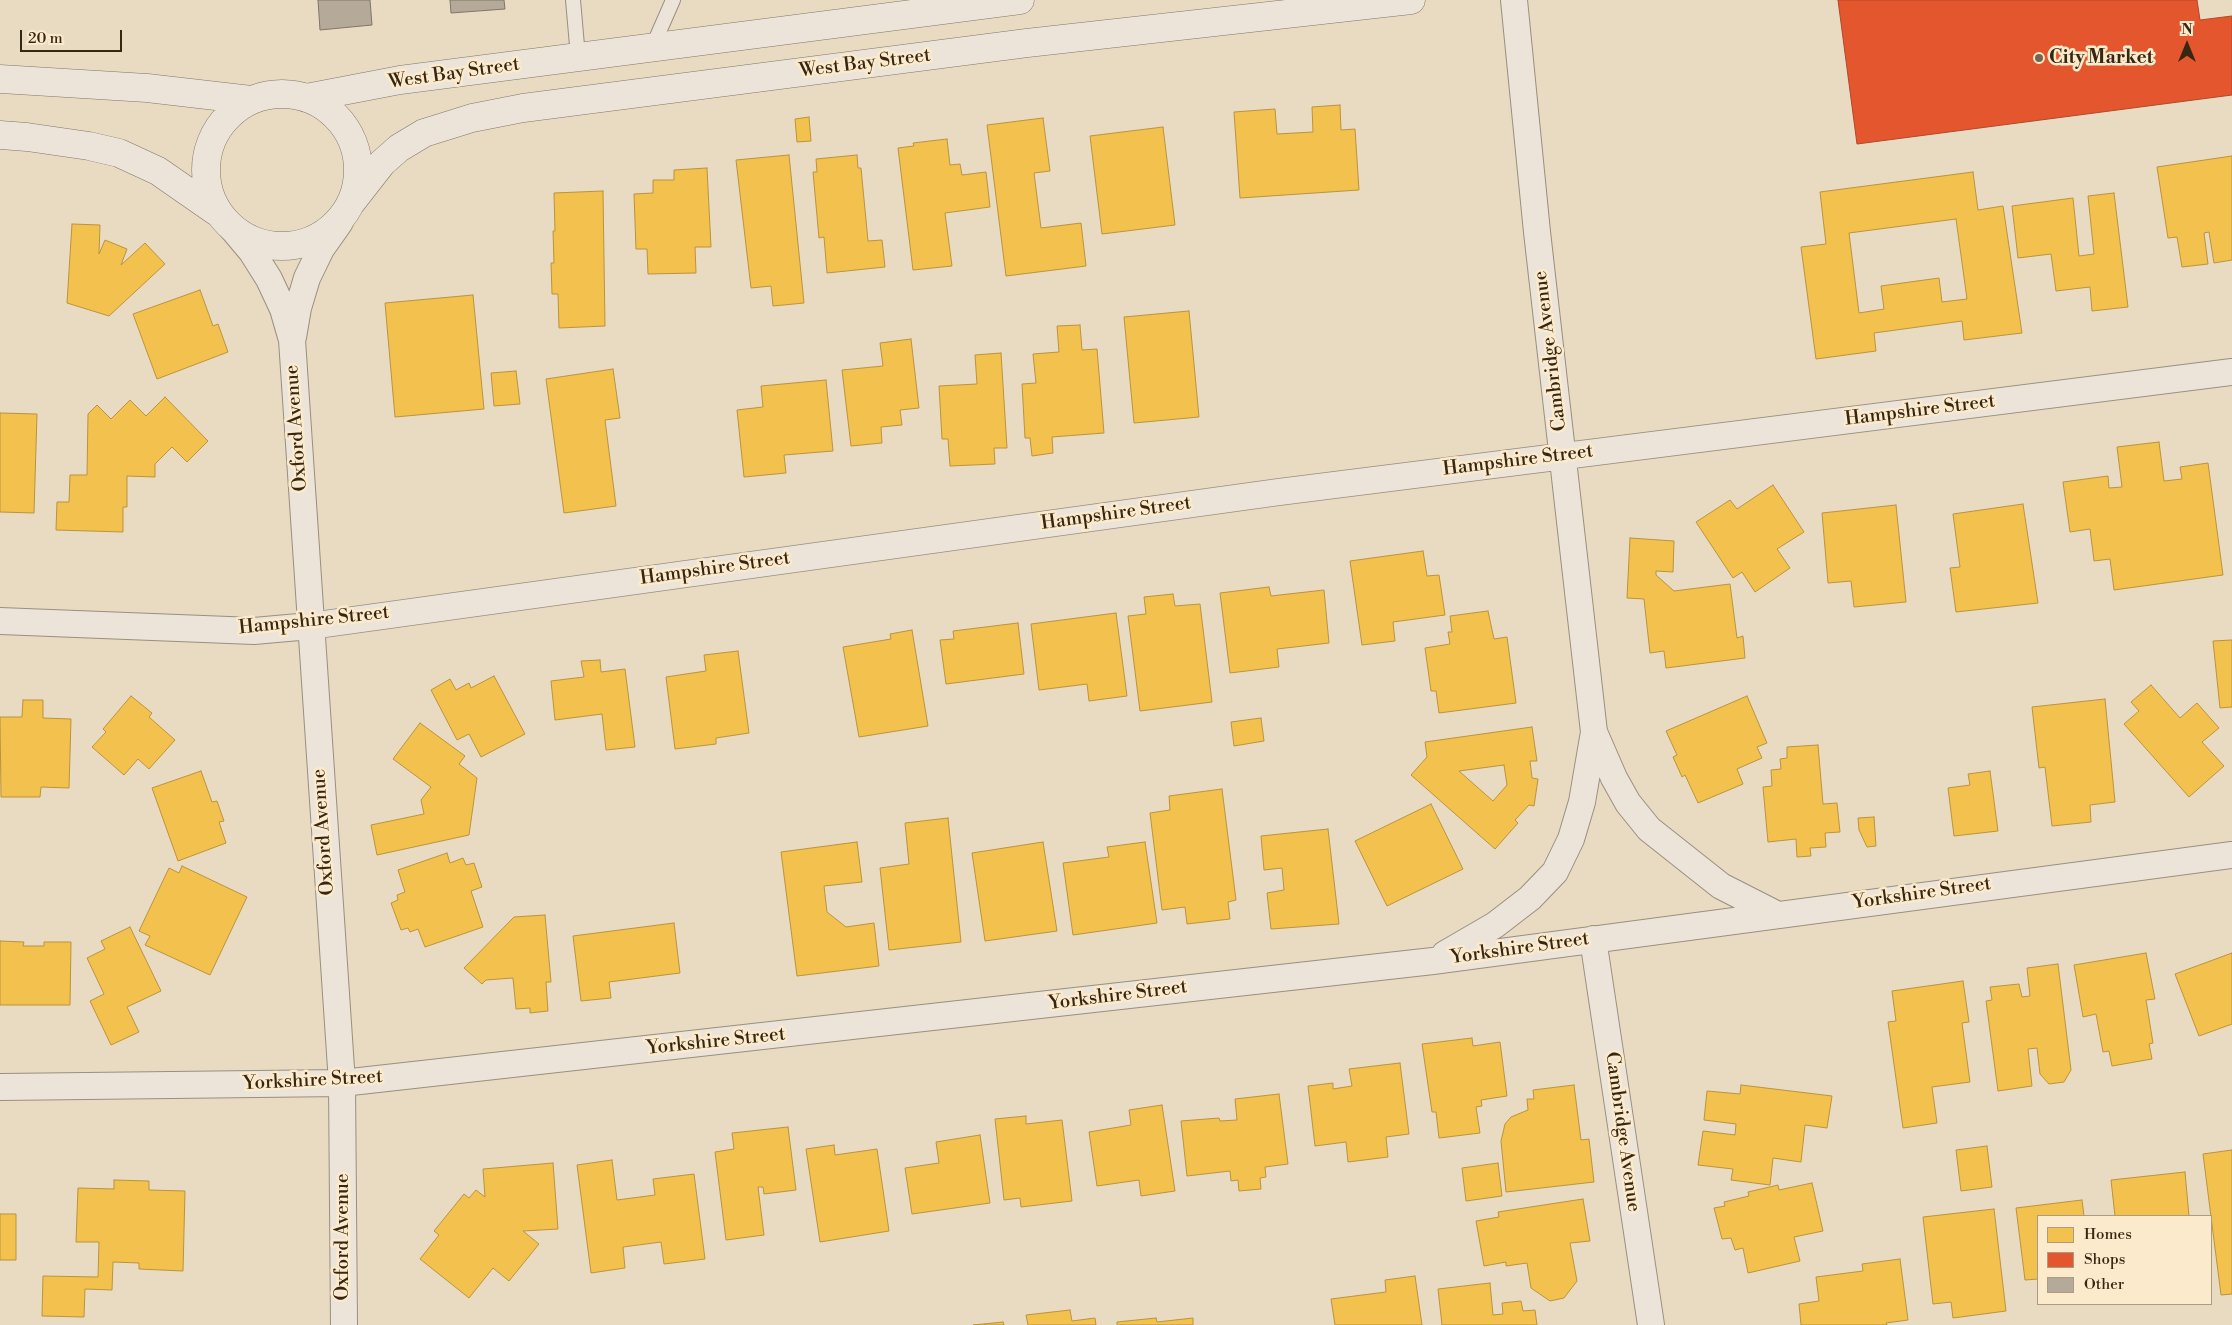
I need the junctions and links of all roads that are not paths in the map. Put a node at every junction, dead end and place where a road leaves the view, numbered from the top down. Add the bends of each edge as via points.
1 (573, 0) edge
2 (673, 0) edge
3 (1020, 0) edge
4 (1411, 0) edge
5 (1514, 0) edge
6 (906, 7) edge
7 (652, 48) junction
8 (578, 57) junction
9 (0, 79) edge
10 (306, 98) junction
11 (251, 100) junction
12 (0, 135) edge
13 (345, 213) junction
14 (224, 220) junction
15 (292, 340) junction
16 (2232, 372) edge
17 (1564, 454) junction
18 (0, 621) edge
19 (310, 626) junction
20 (1594, 732) junction
21 (2232, 855) edge
22 (1776, 914) junction
23 (1593, 939) junction
24 (1433, 960) junction
25 (342, 1083) junction
26 (0, 1087) edge
27 (344, 1325) edge
28 (1651, 1325) edge

1 - 8 lane
2 - 7 lane
3 - 6 main road, West Bay Street
4 - 13 main road, West Bay Street via 1027,43 523,108 472,118 424,133 399,148 382,163
5 - 17 street, Cambridge Avenue via 1537,232
6 - 7 main road, West Bay Street
7 - 8 main road, West Bay Street
8 - 10 main road, West Bay Street via 400,80
9 - 11 main road via 147,88
10 - 11 main road via 284,94
10 - 13 main road via 330,110 351,138 358,174
11 - 14 main road via 225,118 209,146 205,176 209,196
12 - 14 main road via 119,153 158,171
13 - 14 main road via 314,240 284,246 255,242
13 - 15 street, Oxford Avenue via 321,249 307,278
14 - 15 street, Oxford Avenue via 252,252 269,279 283,309
15 - 19 street, Oxford Avenue
16 - 17 street, Hampshire Street
17 - 19 street, Hampshire Street
17 - 20 street, Cambridge Avenue
18 - 19 street, Hampshire Street via 254,631
19 - 25 street, Oxford Avenue
20 - 22 street, Cambridge Avenue via 1623,795 1649,828 1721,886
20 - 24 street, Cambridge Avenue via 1582,802 1571,839 1555,872 1530,898 1494,925
21 - 22 street, Yorkshire Street
22 - 23 street, Yorkshire Street
23 - 24 street, Yorkshire Street
23 - 28 street, Cambridge Avenue
24 - 25 street, Yorkshire Street
25 - 26 street, Yorkshire Street
25 - 27 street, Oxford Avenue

